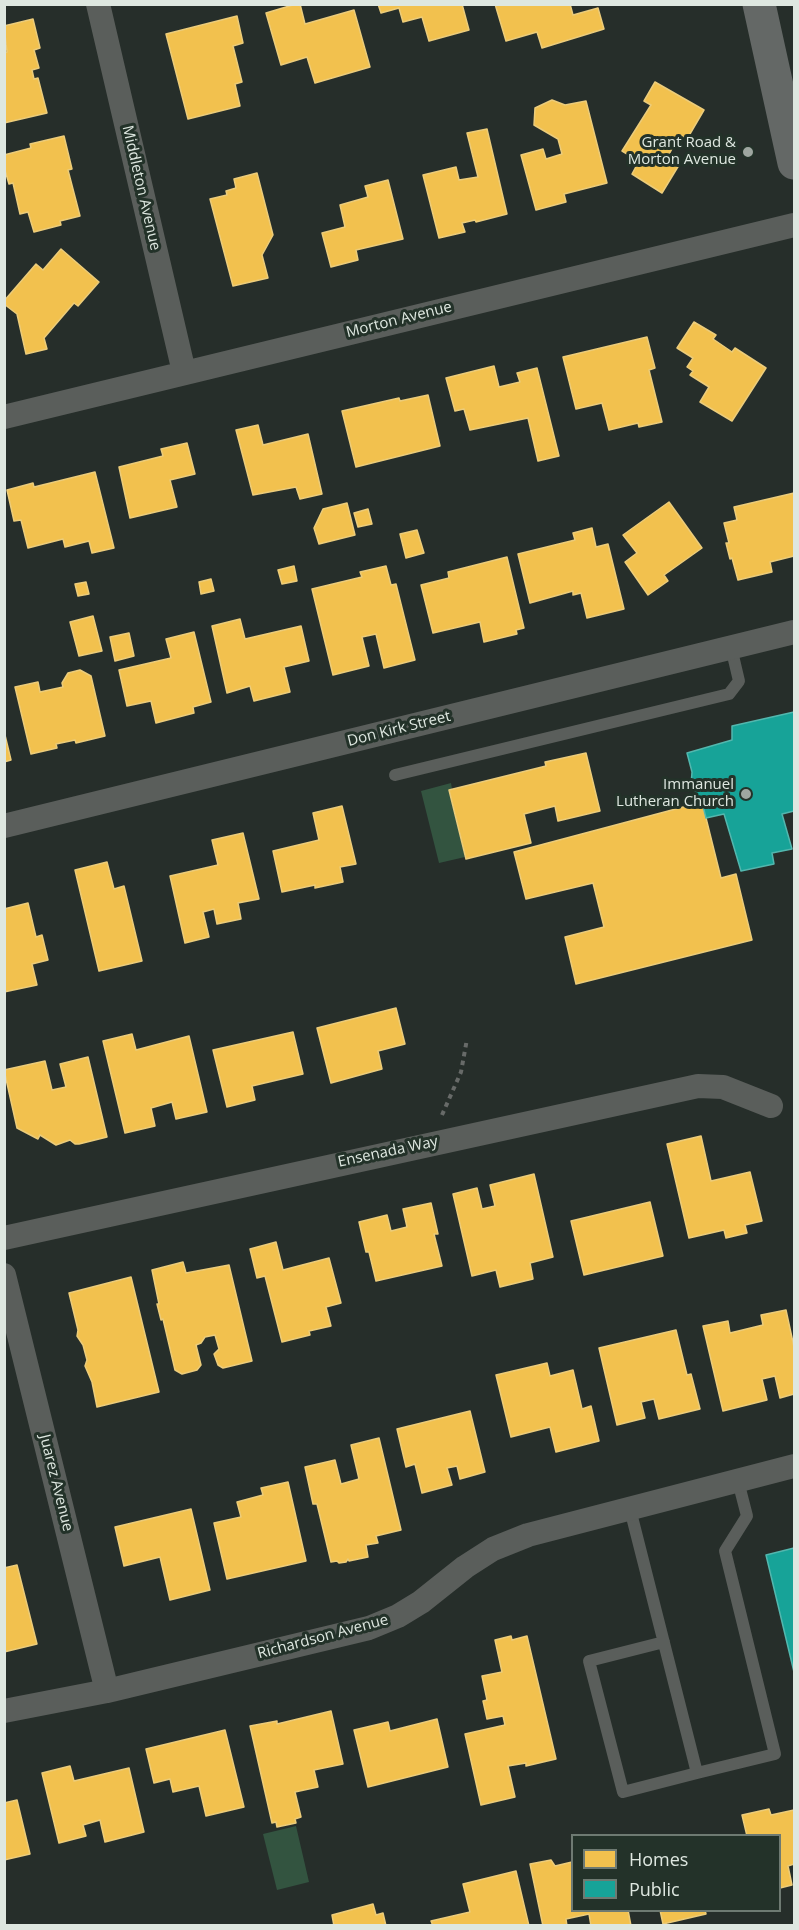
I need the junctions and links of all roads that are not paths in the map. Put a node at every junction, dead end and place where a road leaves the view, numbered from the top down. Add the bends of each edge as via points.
1 (98, 4) edge
2 (759, 4) edge
3 (795, 163) edge
4 (795, 225) edge
5 (184, 372) junction
6 (4, 417) edge
7 (795, 632) edge
8 (731, 647) junction
9 (396, 775) dead end
10 (4, 826) edge
11 (771, 1106) dead end
12 (4, 1238) edge
13 (4, 1275) edge
14 (795, 1466) edge
15 (738, 1481) junction
16 (630, 1509) junction
17 (664, 1642) junction
18 (107, 1691) junction
19 (4, 1711) edge
20 (697, 1773) junction

1 - 5 street, Middleton Avenue
2 - 3 main road
4 - 5 street, Morton Avenue
5 - 6 street, Morton Avenue
7 - 8 street, Don Kirk Street
8 - 9 lane via 739,681 729,694
8 - 10 street, Don Kirk Street
11 - 12 street, Ensenada Way via 723,1087 698,1086
13 - 18 street, Juarez Avenue
14 - 15 street, Richardson Avenue
15 - 16 street, Richardson Avenue
15 - 20 lane via 747,1516 725,1551 775,1754
16 - 17 lane
16 - 18 street, Richardson Avenue via 528,1535 494,1549 465,1566 421,1602 369,1628
17 - 20 lane
17 - 20 lane via 589,1661 623,1792
18 - 19 street, Richardson Avenue

